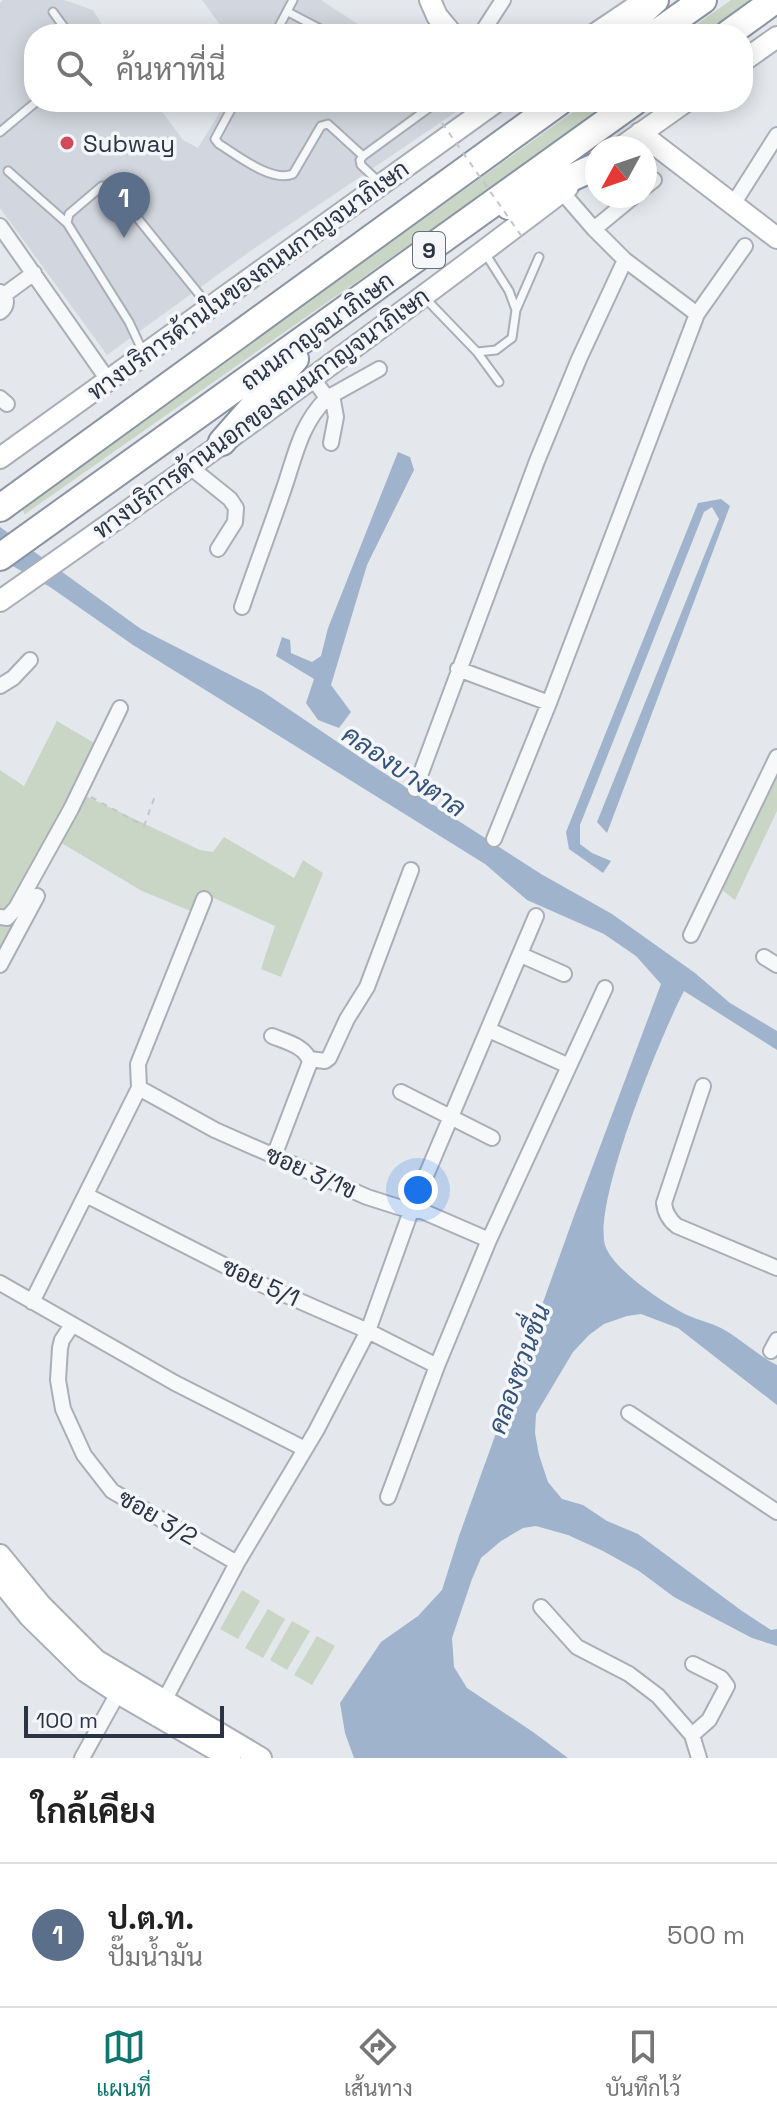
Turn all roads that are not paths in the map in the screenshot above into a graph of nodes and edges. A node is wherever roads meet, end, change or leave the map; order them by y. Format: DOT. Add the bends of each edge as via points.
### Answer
graph roads {
  1 [pos="293,0"];
  2 [pos="430,0"];
  3 [pos="503,0"];
  4 [pos="646,0"];
  5 [pos="655,0"];
  6 [pos="703,0"];
  7 [pos="775,0"];
  8 [pos="777,8"];
  9 [pos="53,12"];
  10 [pos="288,12"];
  11 [pos="62,24"];
  12 [pos="281,24"];
  13 [pos="311,24"];
  14 [pos="444,24"];
  15 [pos="487,24"];
  16 [pos="610,24"];
  17 [pos="629,24"];
  18 [pos="669,24"];
  19 [pos="742,24"];
  20 [pos="753,33"];
  21 [pos="777,37"];
  22 [pos="753,54"];
  23 [pos="24,112"];
  24 [pos="230,112"];
  25 [pos="423,112"];
  26 [pos="482,112"];
  27 [pos="532,112"];
  28 [pos="545,112"];
  29 [pos="620,112"];
  30 [pos="670,112"];
  31 [pos="0,132"];
  32 [pos="640,133"];
  33 [pos="777,135"];
  34 [pos="636,136"];
  35 [pos="486,153"];
  36 [pos="363,156"];
  37 [pos="8,171"];
  38 [pos="585,172"];
  39 [pos="585,175"];
  40 [pos="381,184"];
  41 [pos="562,192"];
  42 [pos="732,206"];
  43 [pos="619,208"];
  44 [pos="67,223"];
  45 [pos="0,226"];
  46 [pos="594,229"];
  47 [pos="453,233"];
  48 [pos="777,238"];
  49 [pos="745,246"];
  50 [pos="483,251"];
  51 [pos="539,257"];
  52 [pos="625,260"];
  53 [pos="34,273"];
  54 [pos="2,293"];
  55 [pos="423,296"];
  56 [pos="209,307"];
  57 [pos="516,310"];
  58 [pos="0,312"];
  59 [pos="697,314"];
  60 [pos="327,324"];
  61 [pos="477,352"];
  62 [pos="144,354"];
  63 [pos="379,369"];
  64 [pos="312,377"];
  65 [pos="108,380"];
  66 [pos="499,382"];
  67 [pos="330,396"];
  68 [pos="222,442"];
  69 [pos="331,443"];
  70 [pos="0,458"];
  71 [pos="189,466"];
  72 [pos="0,508"];
  73 [pos="218,549"];
  74 [pos="0,557"];
  75 [pos="0,601"];
  76 [pos="242,607"];
  77 [pos="30,660"];
  78 [pos="458,669"];
  79 [pos="0,686"];
  80 [pos="549,703"];
  81 [pos="120,708"];
  82 [pos="777,757"];
  83 [pos="415,789"];
  84 [pos="494,839"];
  85 [pos="411,870"];
  86 [pos="37,896"];
  87 [pos="204,899"];
  88 [pos="536,916"];
  89 [pos="0,917"];
  90 [pos="691,935"];
  91 [pos="521,955"];
  92 [pos="0,965"];
  93 [pos="564,974"];
  94 [pos="605,988"];
  95 [pos="489,1030"];
  96 [pos="272,1036"];
  97 [pos="310,1059"];
  98 [pos="569,1066"];
  99 [pos="703,1086"];
  100 [pos="139,1088"];
  101 [pos="401,1092"];
  102 [pos="452,1116"];
  103 [pos="492,1138"];
  104 [pos="274,1156"];
  105 [pos="86,1195"];
  106 [pos="411,1211"];
  107 [pos="489,1240"];
  108 [pos="777,1268"];
  109 [pos="0,1283"];
  110 [pos="32,1302"];
  111 [pos="72,1325"];
  112 [pos="368,1331"];
  113 [pos="437,1366"];
  114 [pos="629,1413"];
  115 [pos="305,1449"];
  116 [pos="388,1497"];
  117 [pos="777,1512"];
  118 [pos="0,1555"];
  119 [pos="237,1563"];
  120 [pos="0,1580"];
  121 [pos="541,1607"];
  122 [pos="693,1664"];
  123 [pos="118,1693"];
  124 [pos="160,1708"];
  125 [pos="692,1735"];
  126 [pos="82,1758"];
  127 [pos="230,1758"];
  128 [pos="261,1758"];
  129 [pos="699,1758"];
  1 -- 10 [label="lane"];
  2 -- 14 [label="main road"];
  3 -- 15 [label="street"];
  4 -- 16 [label="main road"];
  5 -- 17 [label="highway"];
  6 -- 18 [label="highway"];
  7 -- 19 [label="highway"];
  8 -- 20 [label="highway"];
  9 -- 11 [label="lane"];
  10 -- 12 [label="lane"];
  10 -- 13 [label="lane"];
  21 -- 22 [label="main road"];
  23 -- 31 [label="lane"];
  24 -- 36 [label="lane" via="215,139 258,169 284,177 293,174 321,126 328,124"];
  25 -- 36 [label="lane"];
  26 -- 40 [label="main road, ทางบริการด้านในของถนนกาญจนาภิเษก"];
  27 -- 35 [label="highway"];
  28 -- 35 [label="highway, ถนนกาญจนาภิเษก / 9"];
  29 -- 47 [label="highway, ถนนกาญจนาภิเษก / 9"];
  30 -- 32 [label="main road"];
  32 -- 34 [label="main road"];
  32 -- 42 [label="main road"];
  33 -- 42 [label="street"];
  35 -- 72 [label="highway, ถนนกาญจนาภิเษก / 9"];
  36 -- 40 [label="lane" via="361,165"];
  37 -- 44 [label="lane"];
  38 -- 47 [label="highway"];
  39 -- 41 [label="main road, ทางบริการด้านนอกของถนนกาญจนาภิเษก"];
  40 -- 56 [label="main road, ทางบริการด้านในของถนนกาญจนาภิเษก"];
  41 -- 46 [label="street"];
  41 -- 50 [label="main road, ทางบริการด้านนอกของถนนกาญจนาภิเษก"];
  42 -- 48 [label="main road"];
  43 -- 46 [label="street"];
  44 -- 56 [label="lane" via="69,214 102,186 114,189"];
  44 -- 62 [label="lane"];
  45 -- 53 [label="street"];
  46 -- 52 [label="street"];
  47 -- 60 [label="highway, ถนนกาญจนาภิเษก / 9"];
  49 -- 59 [label="street"];
  50 -- 55 [label="main road, ทางบริการด้านนอกของถนนกาญจนาภิเษก"];
  50 -- 57 [label="lane"];
  51 -- 57 [label="lane"];
  52 -- 59 [label="street"];
  52 -- 78 [label="street" via="537,461"];
  53 -- 54 [label="street"];
  53 -- 65 [label="street"];
  54 -- 58 [label="street" via="6,306"];
  55 -- 61 [label="lane"];
  55 -- 64 [label="main road, ทางบริการด้านนอกของถนนกาญจนาภิเษก"];
  56 -- 62 [label="main road, ทางบริการด้านในของถนนกาญจนาภิเษก"];
  57 -- 61 [label="lane" via="512,338 496,350"];
  59 -- 80 [label="street"];
  60 -- 68 [label="highway"];
  60 -- 74 [label="highway, ถนนกาญจนาภิเษก / 9"];
  61 -- 66 [label="lane"];
  62 -- 65 [label="main road, ทางบริการด้านในของถนนกาญจนาภิเษก"];
  63 -- 67 [label="street"];
  64 -- 67 [label="street"];
  64 -- 68 [label="main road, ทางบริการด้านนอกของถนนกาญจนาภิเษก"];
  65 -- 70 [label="main road, ทางบริการด้านในของถนนกาญจนาภิเษก"];
  67 -- 69 [label="street" via="336,417"];
  67 -- 76 [label="street" via="299,438"];
  68 -- 71 [label="main road, ทางบริการด้านนอกของถนนกาญจนาภิเษก"];
  71 -- 73 [label="street" via="236,508 235,522"];
  71 -- 75 [label="main road, ทางบริการด้านนอกของถนนกาญจนาภิเษก"];
  77 -- 79 [label="street"];
  78 -- 80 [label="street"];
  78 -- 83 [label="street"];
  80 -- 84 [label="street"];
  81 -- 89 [label="street" via="16,908 7,918"];
  82 -- 90 [label="street"];
  85 -- 97 [label="street" via="362,997 329,1058"];
  86 -- 92 [label="street"];
  87 -- 100 [label="street" via="138,1064"];
  88 -- 91 [label="street"];
  91 -- 93 [label="street"];
  91 -- 95 [label="street"];
  94 -- 98 [label="street"];
  95 -- 98 [label="street"];
  95 -- 102 [label="street"];
  96 -- 97 [label="street" via="305,1051"];
  97 -- 104 [label="street"];
  98 -- 107 [label="street"];
  99 -- 108 [label="street" via="665,1211 677,1226"];
  100 -- 104 [label="street, ซอย 3/1ข"];
  100 -- 105 [label="street"];
  101 -- 102 [label="street"];
  102 -- 103 [label="street"];
  102 -- 106 [label="street"];
  104 -- 106 [label="street, ซอย 3/1ข"];
  105 -- 110 [label="street"];
  105 -- 112 [label="street, ซอย 5/1" via="263,1285"];
  106 -- 107 [label="street, ซอย 3/1ข"];
  106 -- 112 [label="street"];
  107 -- 113 [label="street"];
  109 -- 110 [label="street"];
  110 -- 111 [label="street"];
  111 -- 115 [label="street"];
  111 -- 119 [label="street, ซอย 3/2" via="62,1340 58,1380 63,1409 84,1455 112,1491"];
  112 -- 113 [label="street, ซอย 5/1"];
  112 -- 115 [label="street"];
  113 -- 116 [label="street"];
  114 -- 117 [label="street"];
  115 -- 119 [label="street"];
  118 -- 124 [label="main road" via="96,1660"];
  119 -- 124 [label="street"];
  120 -- 123 [label="main road" via="86,1672"];
  121 -- 125 [label="street" via="577,1647 658,1696"];
  122 -- 125 [label="street" via="727,1686 709,1720"];
  123 -- 124 [label="main road"];
  123 -- 126 [label="street"];
  124 -- 127 [label="main road"];
  124 -- 128 [label="main road"];
  125 -- 129 [label="street"];
}
